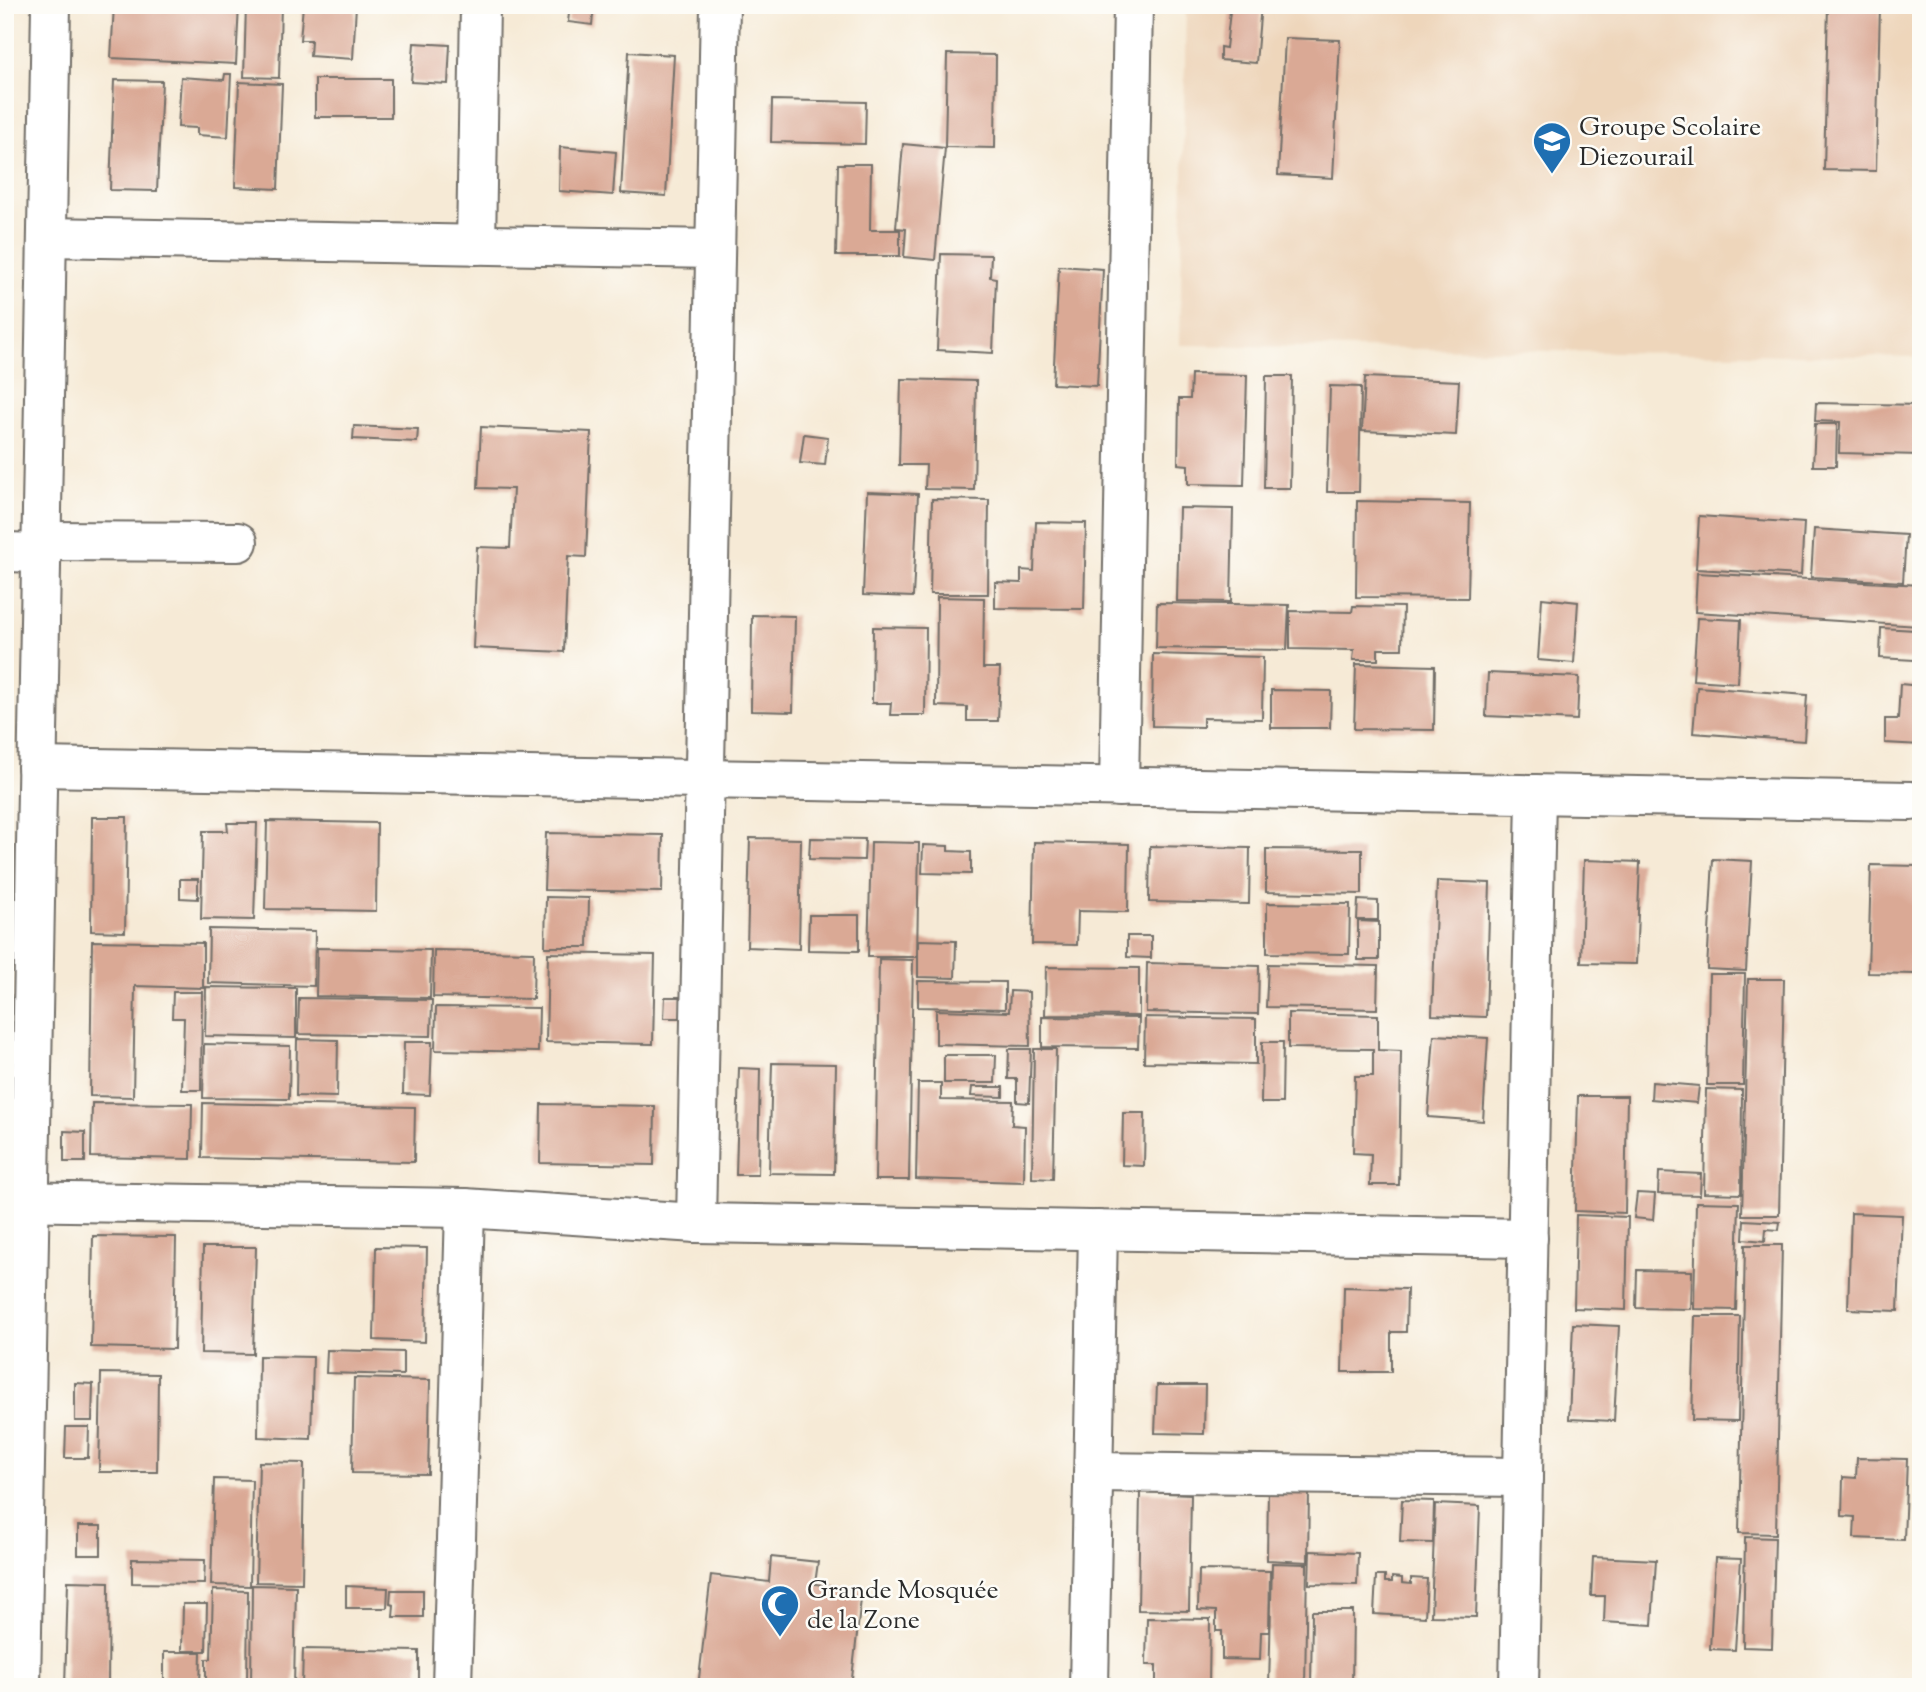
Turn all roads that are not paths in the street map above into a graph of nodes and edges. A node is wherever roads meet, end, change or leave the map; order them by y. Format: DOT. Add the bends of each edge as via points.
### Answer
graph roads {
  1 [pos="51,5"];
  2 [pos="480,5"];
  3 [pos="720,5"];
  4 [pos="1133,5"];
  5 [pos="47,237"];
  6 [pos="476,244"];
  7 [pos="715,249"];
  8 [pos="238,542"];
  9 [pos="29,549"];
  10 [pos="37,767"];
  11 [pos="705,779"];
  12 [pos="1119,786"];
  13 [pos="1536,794"];
  14 [pos="1911,801"];
  15 [pos="18,1200"];
  16 [pos="465,1208"];
  17 [pos="696,1223"];
  18 [pos="1098,1230"];
  19 [pos="1528,1238"];
  20 [pos="1093,1472"];
  21 [pos="1524,1477"];
  22 [pos="14,1638"];
  23 [pos="21,1687"];
  24 [pos="452,1687"];
  25 [pos="1089,1687"];
  26 [pos="1520,1687"];
  1 -- 5 [label="street"];
  2 -- 6 [label="street"];
  3 -- 7 [label="street"];
  4 -- 12 [label="street"];
  5 -- 6 [label="street"];
  5 -- 9 [label="street"];
  6 -- 7 [label="street"];
  7 -- 11 [label="street"];
  8 -- 9 [label="street"];
  9 -- 10 [label="street"];
  10 -- 11 [label="street"];
  10 -- 15 [label="street"];
  11 -- 12 [label="street"];
  11 -- 17 [label="street"];
  12 -- 13 [label="street"];
  13 -- 14 [label="street"];
  13 -- 19 [label="street"];
  15 -- 16 [label="street"];
  15 -- 22 [label="street"];
  16 -- 17 [label="street"];
  16 -- 24 [label="street"];
  17 -- 18 [label="street"];
  18 -- 19 [label="street"];
  18 -- 20 [label="street"];
  19 -- 21 [label="street"];
  20 -- 21 [label="street"];
  20 -- 25 [label="street"];
  21 -- 26 [label="street"];
  22 -- 23 [label="street"];
}
